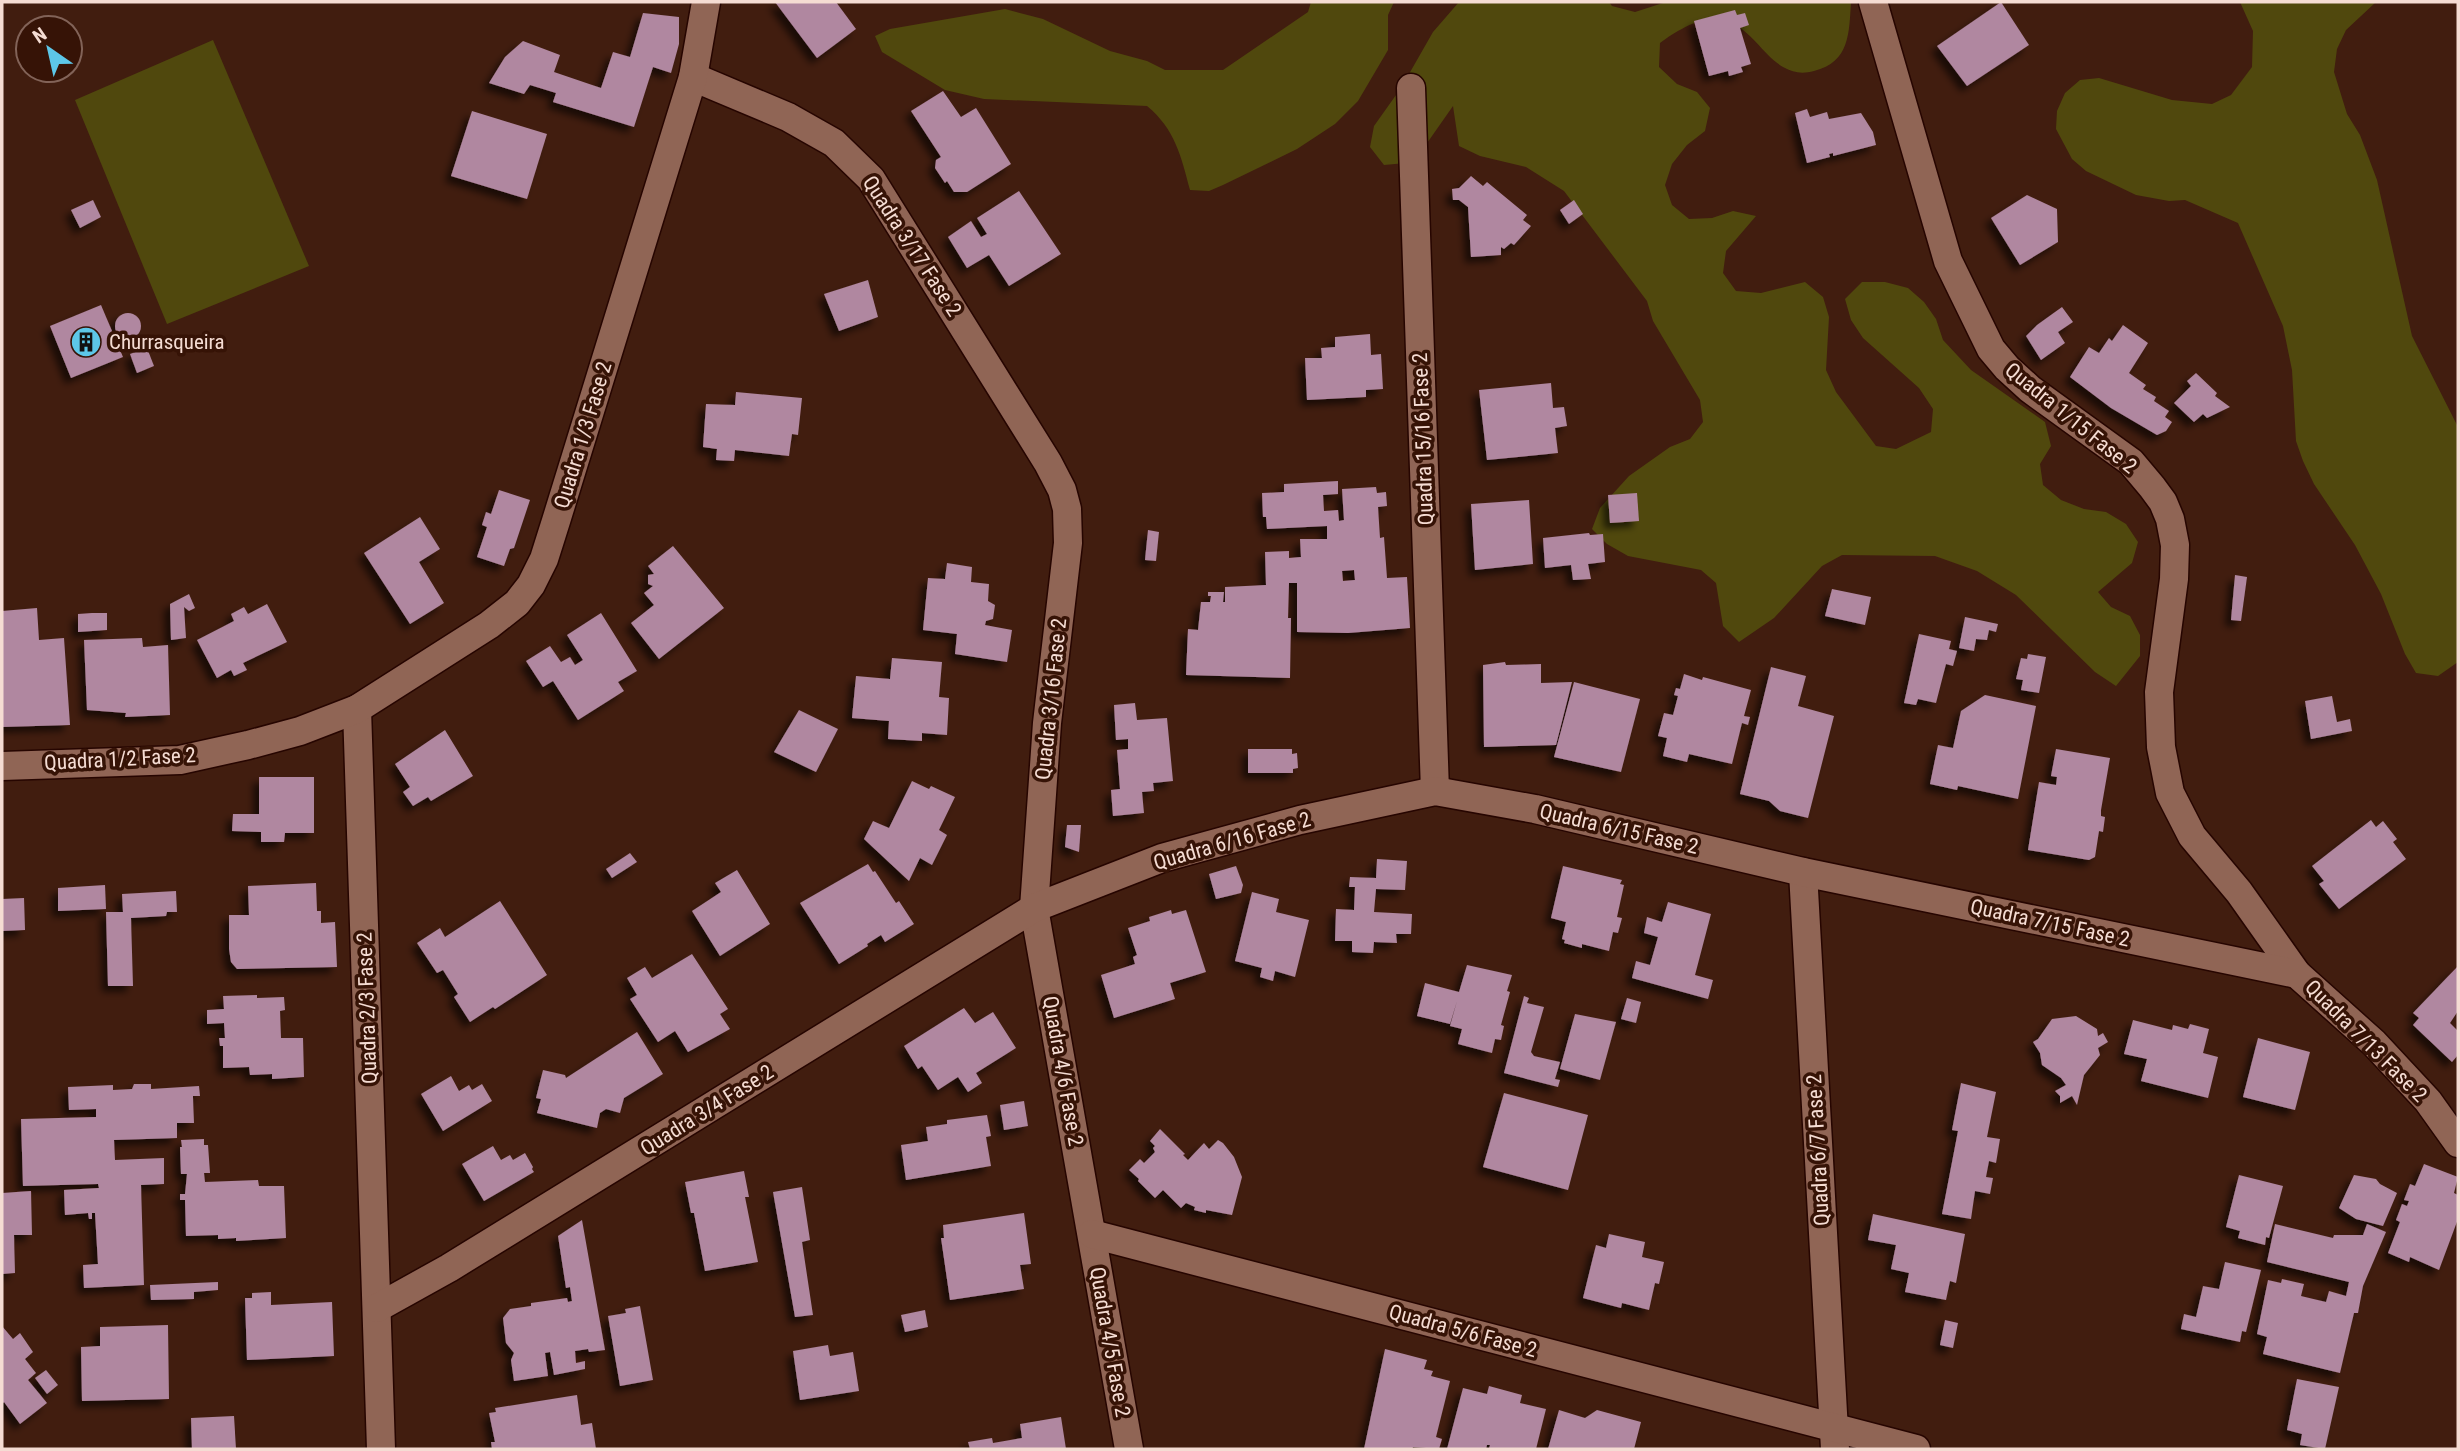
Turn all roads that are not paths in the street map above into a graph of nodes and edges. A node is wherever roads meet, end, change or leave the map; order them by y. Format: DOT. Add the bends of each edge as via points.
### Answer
graph roads {
  1 [pos="706,2"];
  2 [pos="1873,2"];
  3 [pos="693,78"];
  4 [pos="1411,88"];
  5 [pos="1062,490"];
  6 [pos="357,709"];
  7 [pos="2,766"];
  8 [pos="1435,791"];
  9 [pos="1803,872"];
  10 [pos="1034,908"];
  11 [pos="2297,974"];
  12 [pos="2458,1143"];
  13 [pos="1092,1234"];
  14 [pos="377,1308"];
  15 [pos="1834,1438"];
  16 [pos="381,1449"];
  17 [pos="1129,1449"];
  18 [pos="1916,1449"];
  1 -- 3 [label="street, Quadra 1/3 Fase 2"];
  2 -- 11 [label="street, Quadra 1/15 Fase 2" via="1948,261 1991,349 2030,389 2131,462 2163,502 2175,545 2159,692 2161,747 2170,793 2192,836"];
  3 -- 5 [label="street, Quadra 3/17 Fase 2" via="788,117 834,143 864,171"];
  3 -- 6 [label="street, Quadra 1/3 Fase 2" via="552,534 531,585 489,625"];
  4 -- 8 [label="street, Quadra 15/16 Fase 2"];
  5 -- 10 [label="street, Quadra 3/16 Fase 2" via="1068,544 1047,723"];
  6 -- 7 [label="street, Quadra 1/2 Fase 2" via="300,731 180,760"];
  6 -- 14 [label="street, Quadra 2/3 Fase 2"];
  8 -- 9 [label="street, Quadra 6/15 Fase 2" via="1535,809"];
  8 -- 10 [label="street, Quadra 6/16 Fase 2" via="1300,820 1162,858"];
  9 -- 11 [label="street, Quadra 7/15 Fase 2"];
  9 -- 15 [label="street, Quadra 6/7 Fase 2"];
  10 -- 13 [label="street, Quadra 4/6 Fase 2"];
  10 -- 14 [label="street, Quadra 3/4 Fase 2"];
  11 -- 12 [label="street, Quadra 7/13 Fase 2" via="2374,1043 2428,1101"];
  13 -- 15 [label="street, Quadra 5/6 Fase 2"];
  13 -- 17 [label="street, Quadra 4/5 Fase 2"];
  14 -- 16 [label="street, Quadra 2/3 Fase 2"];
  15 -- 18 [label="street, Quadra 5/6 Fase 2"];
}
